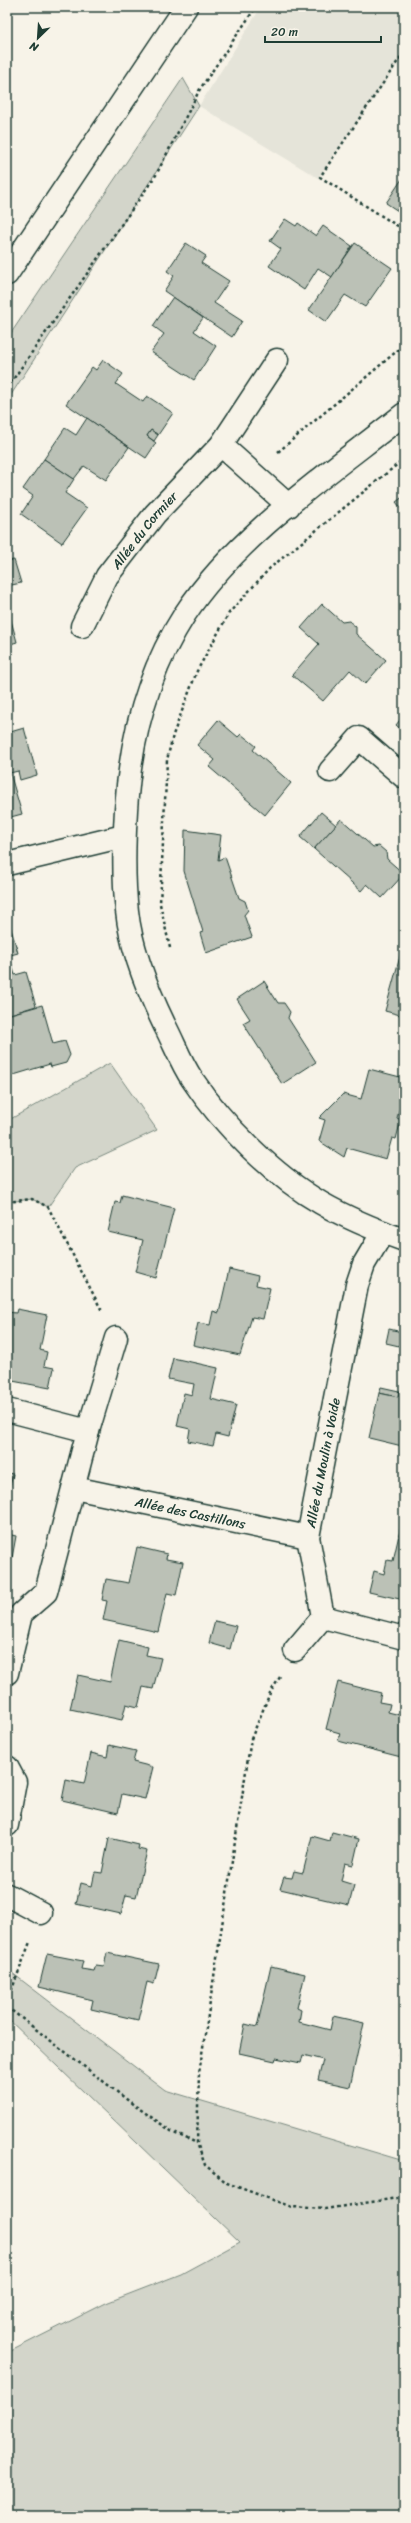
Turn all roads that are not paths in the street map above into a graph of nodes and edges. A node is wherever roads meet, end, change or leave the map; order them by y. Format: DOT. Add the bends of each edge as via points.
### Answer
graph roads {
  1 [pos="186,7"];
  2 [pos="7,274"];
  3 [pos="277,360"];
  4 [pos="404,414"];
  5 [pos="222,445"];
  6 [pos="289,506"];
  7 [pos="82,626"];
  8 [pos="330,771"];
  9 [pos="404,777"];
  10 [pos="124,836"];
  11 [pos="7,864"];
  12 [pos="383,1232"];
  13 [pos="404,1240"];
  14 [pos="116,1338"];
  15 [pos="7,1410"];
  16 [pos="88,1431"];
  17 [pos="74,1488"];
  18 [pos="308,1537"];
  19 [pos="324,1617"];
  20 [pos="404,1638"];
  21 [pos="295,1650"];
  22 [pos="7,1673"];
  23 [pos="7,1767"];
  24 [pos="7,1825"];
  25 [pos="7,1895"];
  26 [pos="41,1913"];
  1 -- 2 [label="street"];
  3 -- 5 [label="street, Allée du Cormier"];
  4 -- 6 [label="street"];
  5 -- 6 [label="street"];
  5 -- 7 [label="street, Allée du Cormier" via="155,514 107,576"];
  6 -- 10 [label="street" via="228,558 185,614 155,670 136,726 127,787"];
  8 -- 9 [label="street" via="359,738"];
  10 -- 11 [label="street"];
  10 -- 12 [label="street" via="127,912 146,988 191,1078 228,1124 271,1166 321,1203"];
  12 -- 13 [label="street"];
  12 -- 18 [label="street, Allée du Moulin à Voide" via="364,1264 357,1285"];
  14 -- 16 [label="street"];
  15 -- 16 [label="street"];
  16 -- 17 [label="street"];
  17 -- 18 [label="street, Allée des Castillons"];
  17 -- 22 [label="street" via="46,1592 21,1614"];
  18 -- 19 [label="street, Allée du Moulin à Voide"];
  19 -- 20 [label="street"];
  19 -- 21 [label="street"];
  23 -- 24 [label="street" via="15,1782"];
  25 -- 26 [label="street"];
}
